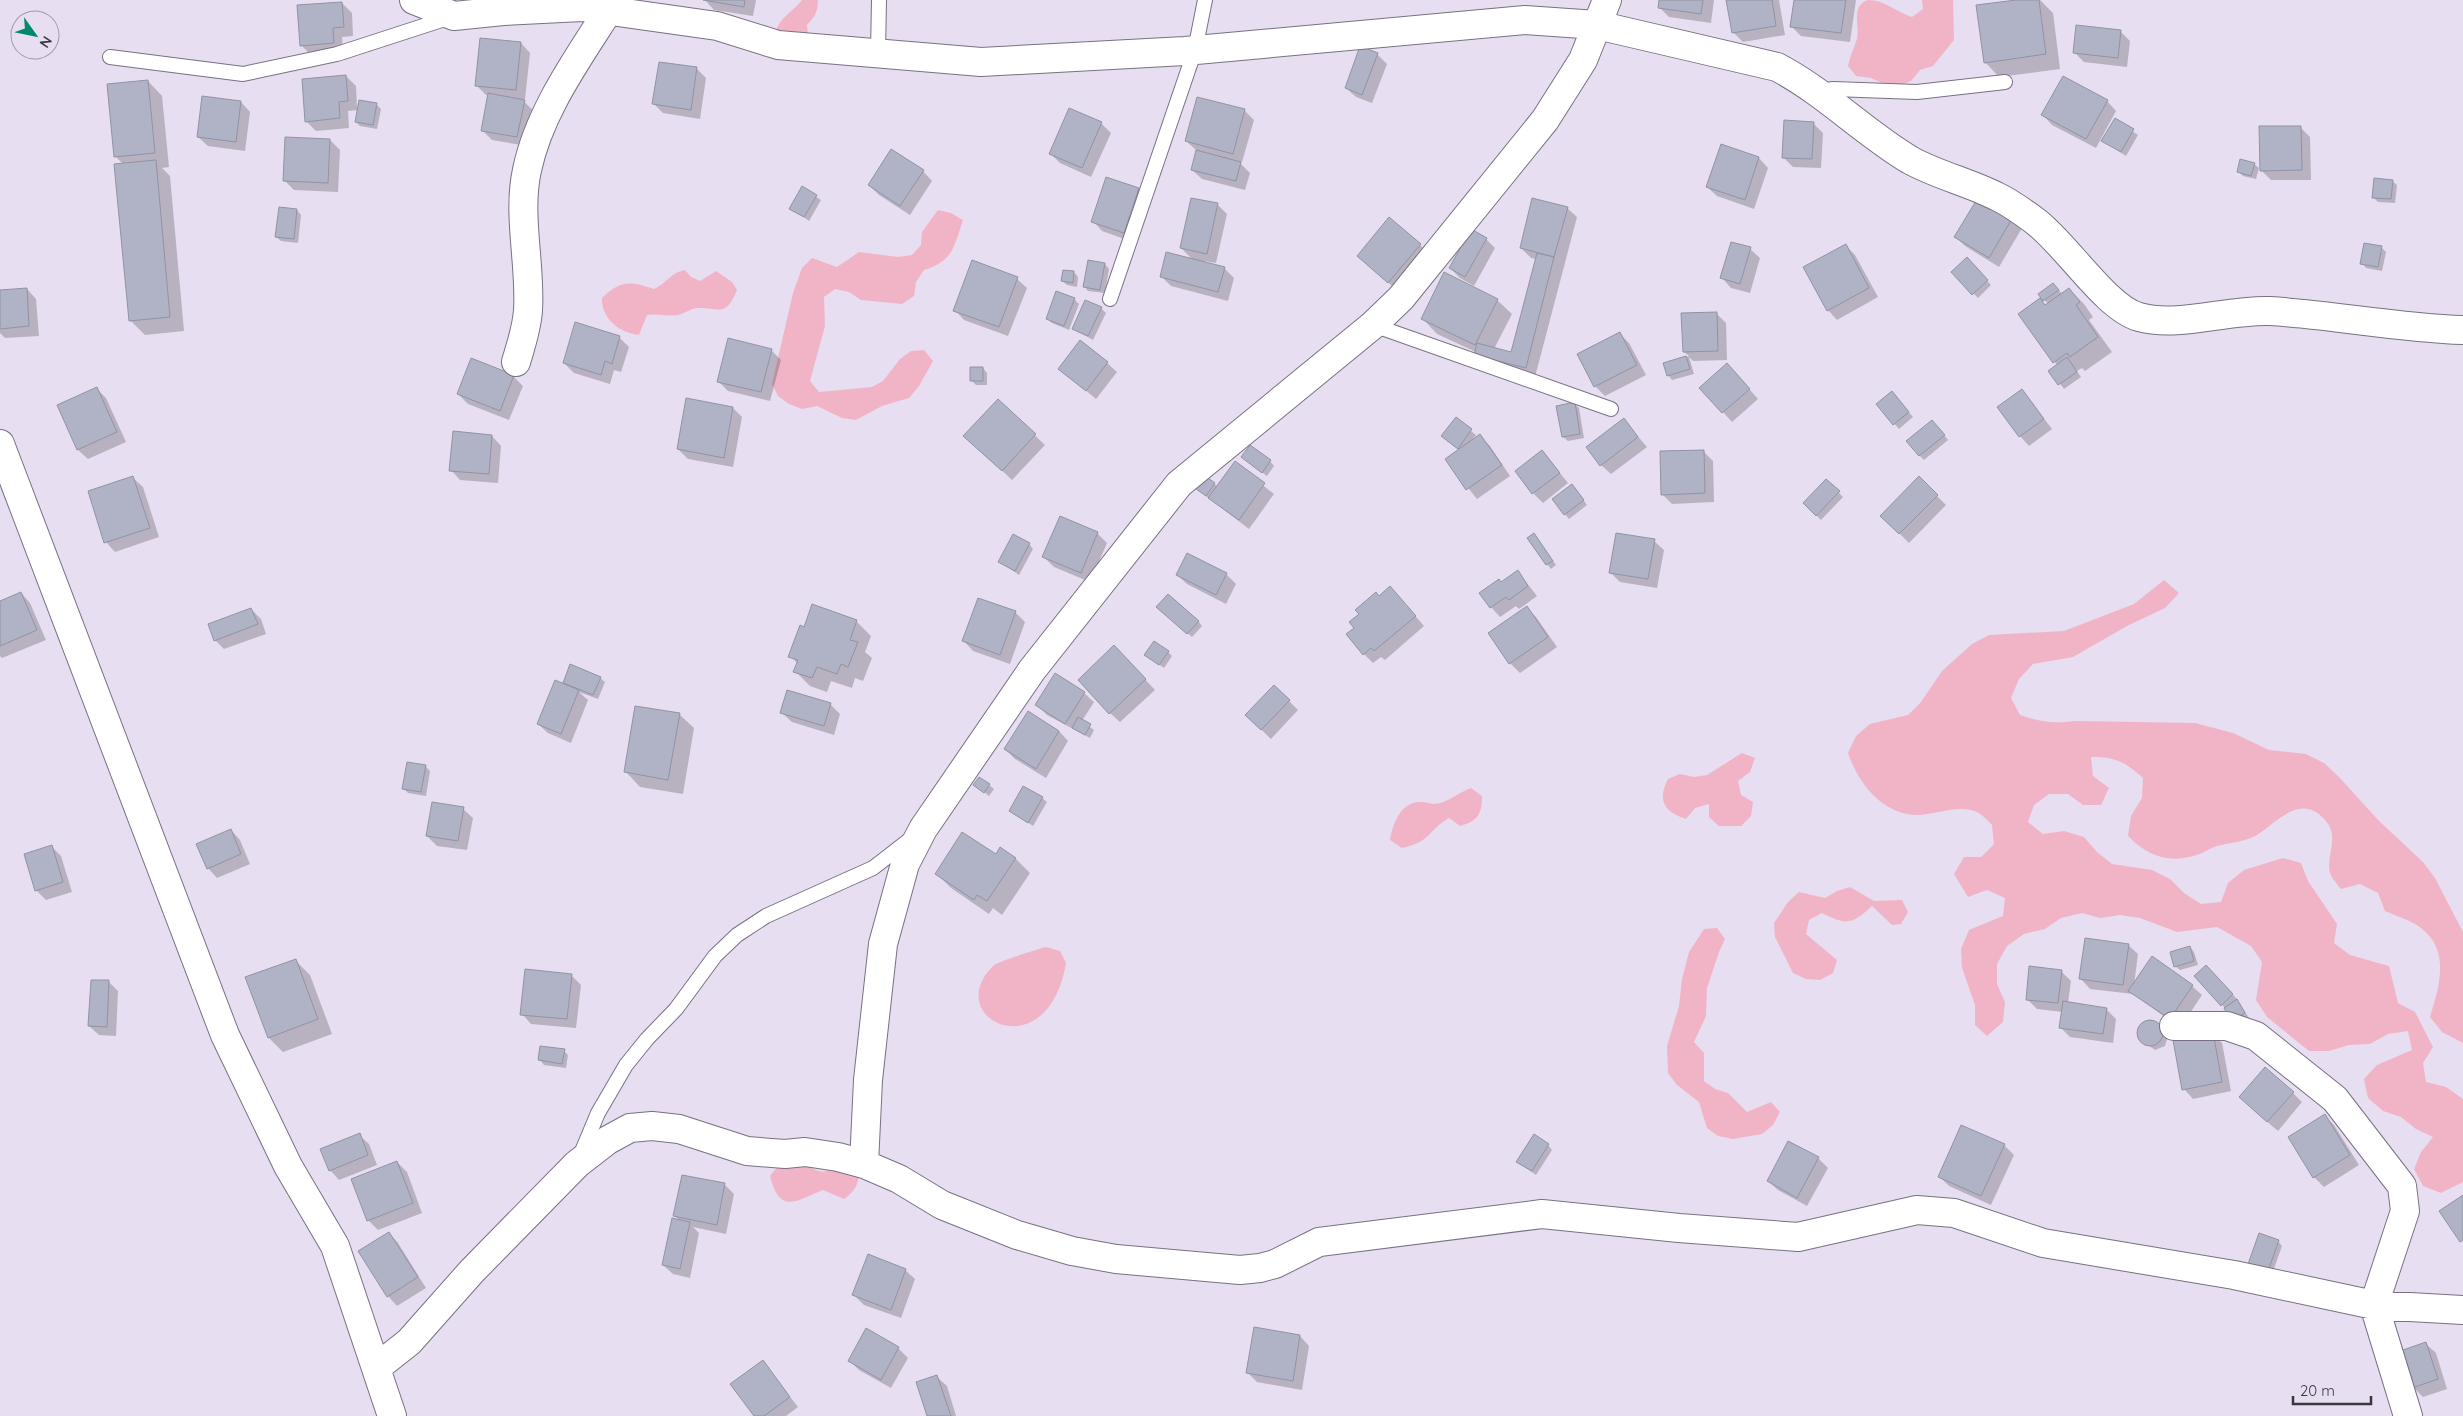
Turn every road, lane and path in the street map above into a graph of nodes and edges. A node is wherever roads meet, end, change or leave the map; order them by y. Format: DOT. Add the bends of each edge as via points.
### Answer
graph roads {
  1 [pos="414,0"];
  2 [pos="879,0"];
  3 [pos="1204,0"];
  4 [pos="1608,0"];
  5 [pos="626,8"];
  6 [pos="454,16"];
  7 [pos="1597,25"];
  8 [pos="1195,50"];
  9 [pos="878,53"];
  10 [pos="110,56"];
  11 [pos="2005,82"];
  12 [pos="1818,92"];
  13 [pos="1110,299"];
  14 [pos="1373,325"];
  15 [pos="2463,330"];
  16 [pos="516,362"];
  17 [pos="1611,408"];
  18 [pos="0,444"];
  19 [pos="923,828"];
  20 [pos="2174,1026"];
  21 [pos="864,1134"];
  22 [pos="577,1164"];
  23 [pos="864,1164"];
  24 [pos="899,1179"];
  25 [pos="2374,1305"];
  26 [pos="2463,1310"];
  27 [pos="376,1368"];
  28 [pos="392,1416"];
  29 [pos="2408,1416"];
  1 -- 6 [label="street"];
  2 -- 9 [label="lane"];
  3 -- 8 [label="lane"];
  4 -- 7 [label="street"];
  5 -- 6 [label="street" via="582,7"];
  5 -- 9 [label="street" via="716,26 778,45"];
  5 -- 16 [label="street" via="555,97 527,170 524,221 528,311"];
  6 -- 10 [label="lane" via="337,54 243,74"];
  7 -- 8 [label="street" via="1525,20"];
  7 -- 12 [label="street" via="1777,67"];
  7 -- 14 [label="street" via="1583,60 1545,120 1401,298"];
  8 -- 9 [label="street" via="981,62"];
  8 -- 13 [label="lane"];
  11 -- 12 [label="lane" via="1917,92 1833,89"];
  12 -- 15 [label="street" via="1912,161 1996,196 2036,222 2115,303 2141,318 2182,320 2234,312 2269,311 2422,329"];
  14 -- 17 [label="lane"];
  14 -- 19 [label="street" via="1179,484 1032,670"];
  18 -- 27 [label="street" via="225,1035 288,1166 335,1246"];
  19 -- 21 [label="street" via="905,864 883,944"];
  19 -- 22 [label="lane" via="873,868 766,916 736,934 626,1065 598,1113"];
  20 -- 25 [label="street" via="2227,1026 2256,1036 2335,1099 2402,1186 2405,1211"];
  21 -- 23 [label="street"];
  21 -- 24 [label="street"];
  22 -- 23 [label="street" via="630,1128 652,1126 679,1129 746,1151 805,1152"];
  22 -- 27 [label="street" via="472,1271 409,1342"];
  23 -- 24 [label="street"];
  24 -- 25 [label="street" via="942,1205 1017,1235 1072,1251 1116,1259 1230,1269 1275,1264 1319,1242 1542,1214 1798,1236 1917,1210 1954,1213 2043,1242 2234,1275"];
  25 -- 26 [label="street"];
  25 -- 29 [label="street"];
  27 -- 28 [label="street"];
}
